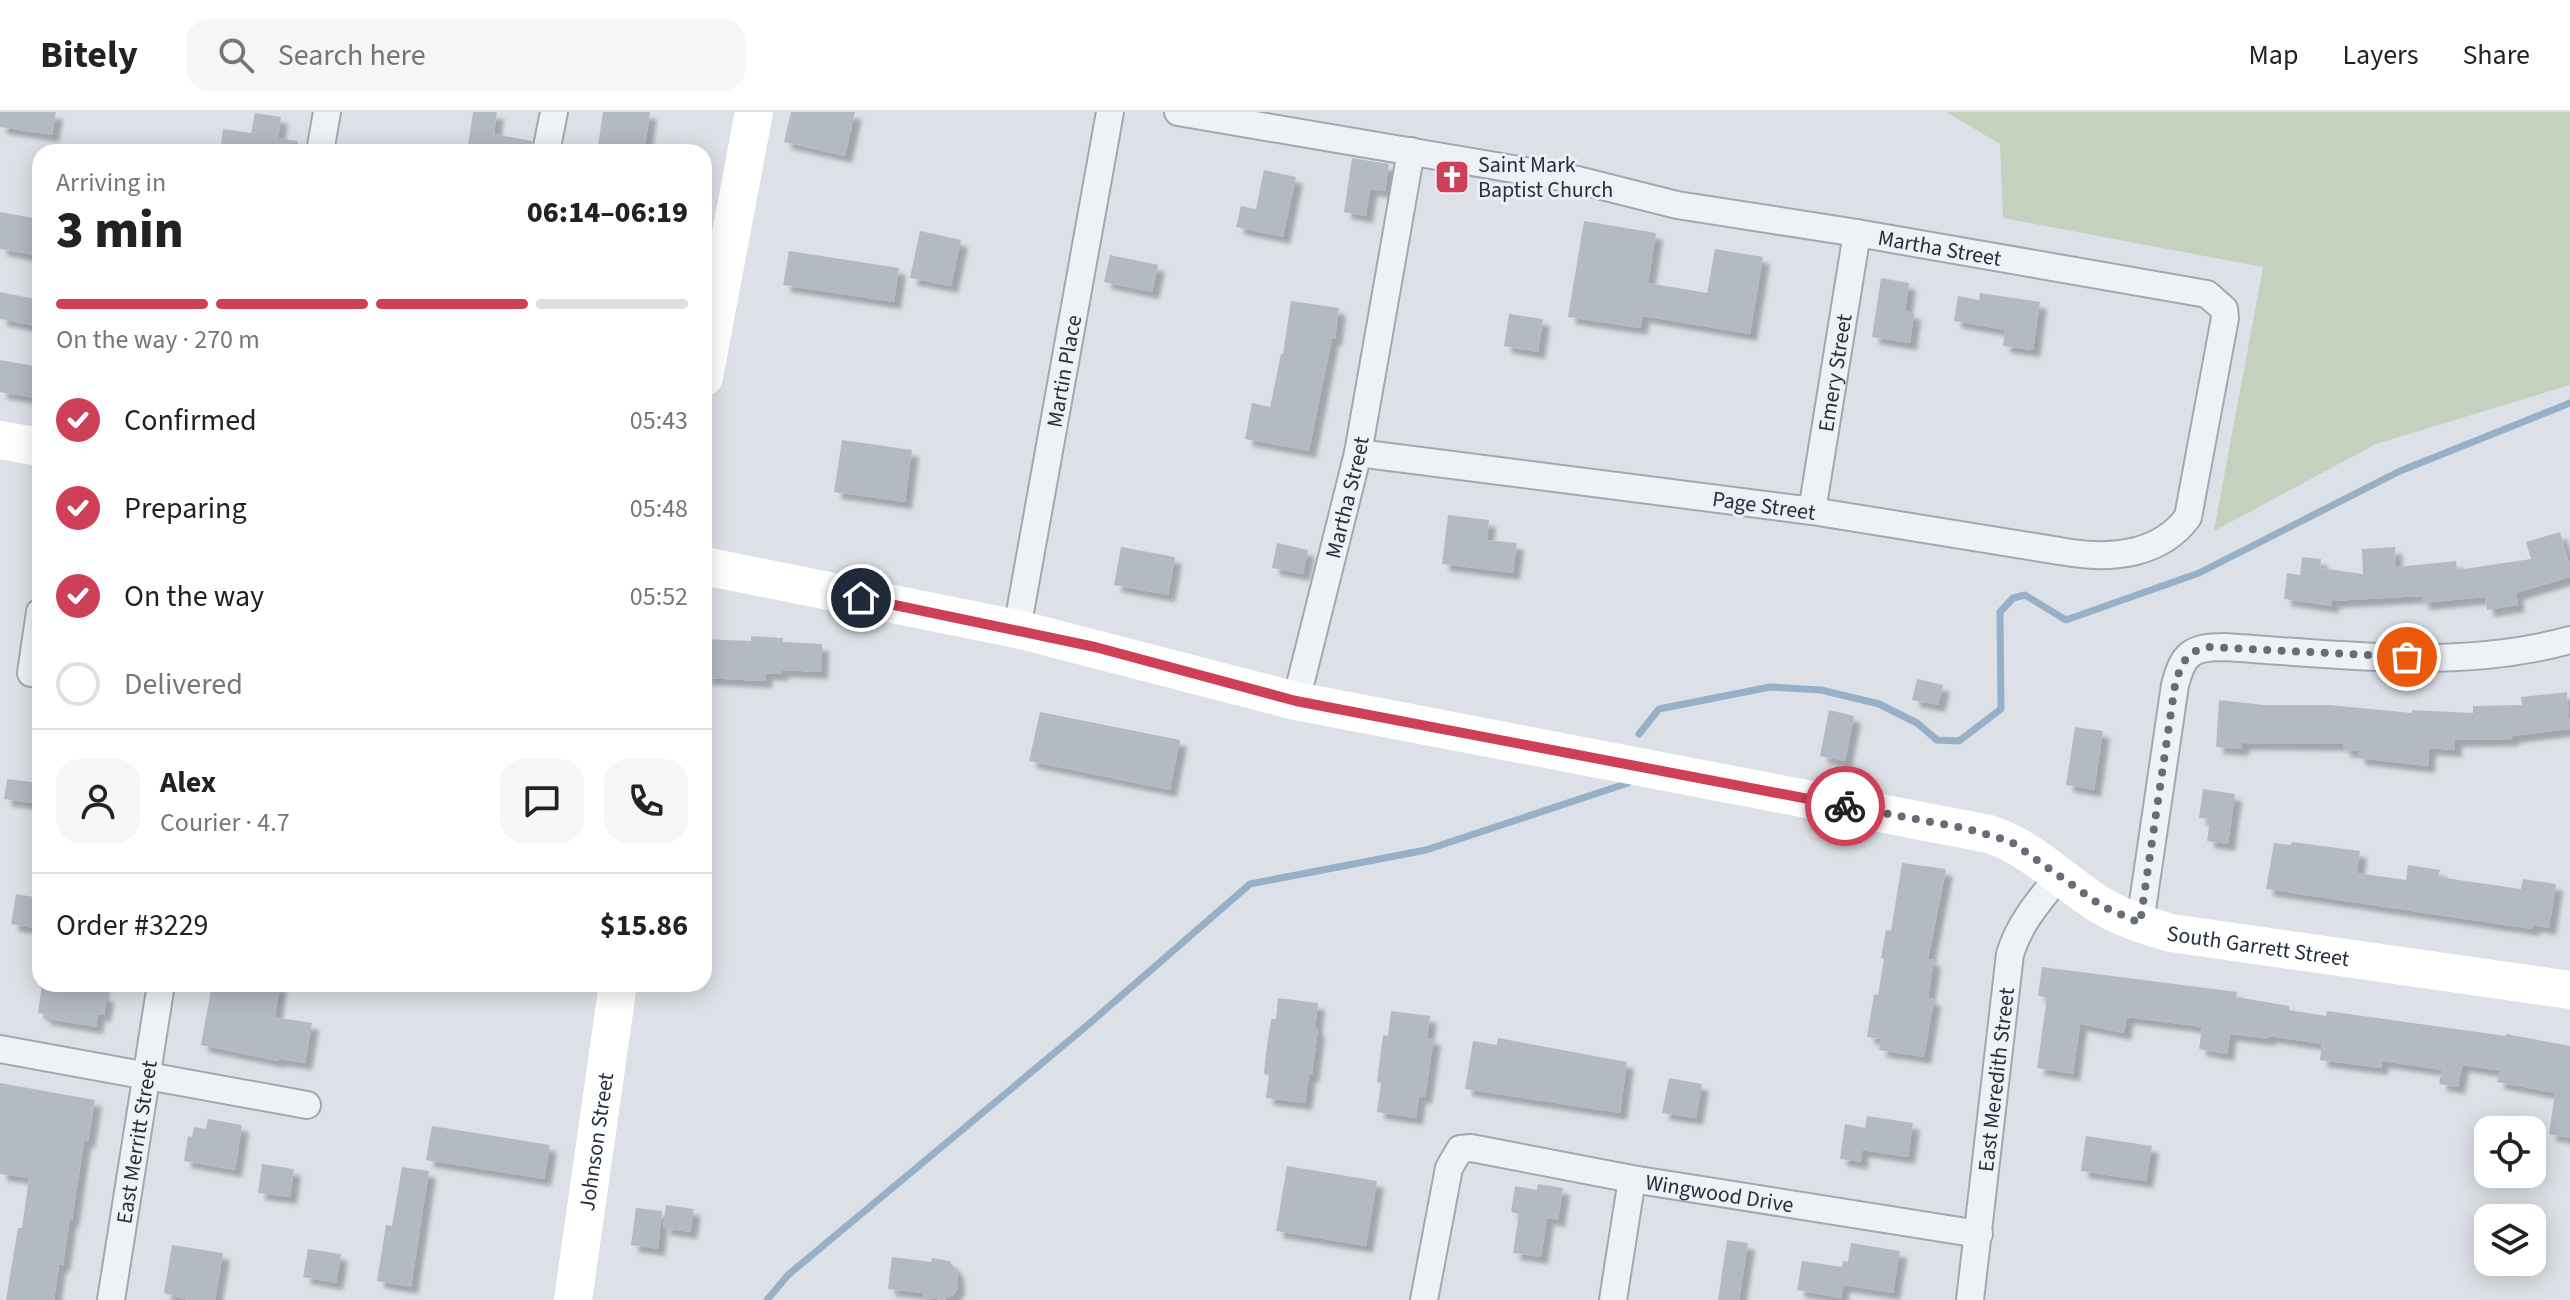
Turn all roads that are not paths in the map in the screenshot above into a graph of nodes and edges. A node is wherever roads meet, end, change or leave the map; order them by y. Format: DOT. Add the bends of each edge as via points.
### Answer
graph roads {
  1 [pos="327,112"];
  2 [pos="554,112"];
  3 [pos="754,112"];
  4 [pos="1110,112"];
  5 [pos="1178,112"];
  6 [pos="321,144"];
  7 [pos="548,144"];
  8 [pos="1411,151"];
  9 [pos="1857,233"];
  10 [pos="712,335"];
  11 [pos="0,440"];
  12 [pos="32,446"];
  13 [pos="1358,453"];
  14 [pos="1812,511"];
  15 [pos="2167,539"];
  16 [pos="712,568"];
  17 [pos="1017,629"];
  18 [pos="2570,640"];
  19 [pos="32,666"];
  20 [pos="31,673"];
  21 [pos="1296,701"];
  22 [pos="2060,875"];
  23 [pos="2140,923"];
  24 [pos="2570,990"];
  25 [pos="160,992"];
  26 [pos="617,992"];
  27 [pos="0,1049"];
  28 [pos="148,1076"];
  29 [pos="307,1105"];
  30 [pos="1632,1179"];
  31 [pos="1979,1234"];
  32 [pos="111,1300"];
  33 [pos="573,1300"];
  34 [pos="1424,1300"];
  35 [pos="1613,1300"];
  36 [pos="1970,1300"];
  1 -- 6 [label="street"];
  2 -- 7 [label="street"];
  3 -- 10 [label="street"];
  4 -- 17 [label="street, Martin Place"];
  5 -- 8 [label="street, Martha Street"];
  8 -- 9 [label="street, Martha Street" via="1578,180 1666,203"];
  8 -- 13 [label="street, Martha Street"];
  9 -- 14 [label="street, Emery Street"];
  9 -- 15 [label="street, Martha Street" via="2207,294 2216,300 2225,318 2192,504 2188,517"];
  11 -- 12 [label="street"];
  13 -- 14 [label="street, Page Street"];
  13 -- 21 [label="street, Martha Street"];
  14 -- 15 [label="street, Page Street" via="2093,556 2136,551"];
  16 -- 17 [label="street, South Garrett Street"];
  17 -- 21 [label="street, South Garrett Street"];
  18 -- 23 [label="street" via="2477,657 2224,647 2191,653 2175,685"];
  19 -- 20 [label="street"];
  21 -- 22 [label="street, South Garrett Street" via="1976,831 2010,841"];
  22 -- 23 [label="street, South Garrett Street" via="2102,906"];
  22 -- 31 [label="street, East Meredith Street" via="2029,913 2010,954"];
  23 -- 24 [label="street, South Garrett Street" via="2171,933"];
  25 -- 28 [label="street, East Merritt Street"];
  26 -- 33 [label="street, Johnson Street"];
  27 -- 28 [label="street"];
  28 -- 29 [label="street"];
  28 -- 32 [label="street, East Merritt Street"];
  30 -- 31 [label="street, Wingwood Drive"];
  30 -- 34 [label="street, Wingwood Drive" via="1460,1149 1449,1168"];
  30 -- 35 [label="street"];
  31 -- 36 [label="street, East Meredith Street"];
}
